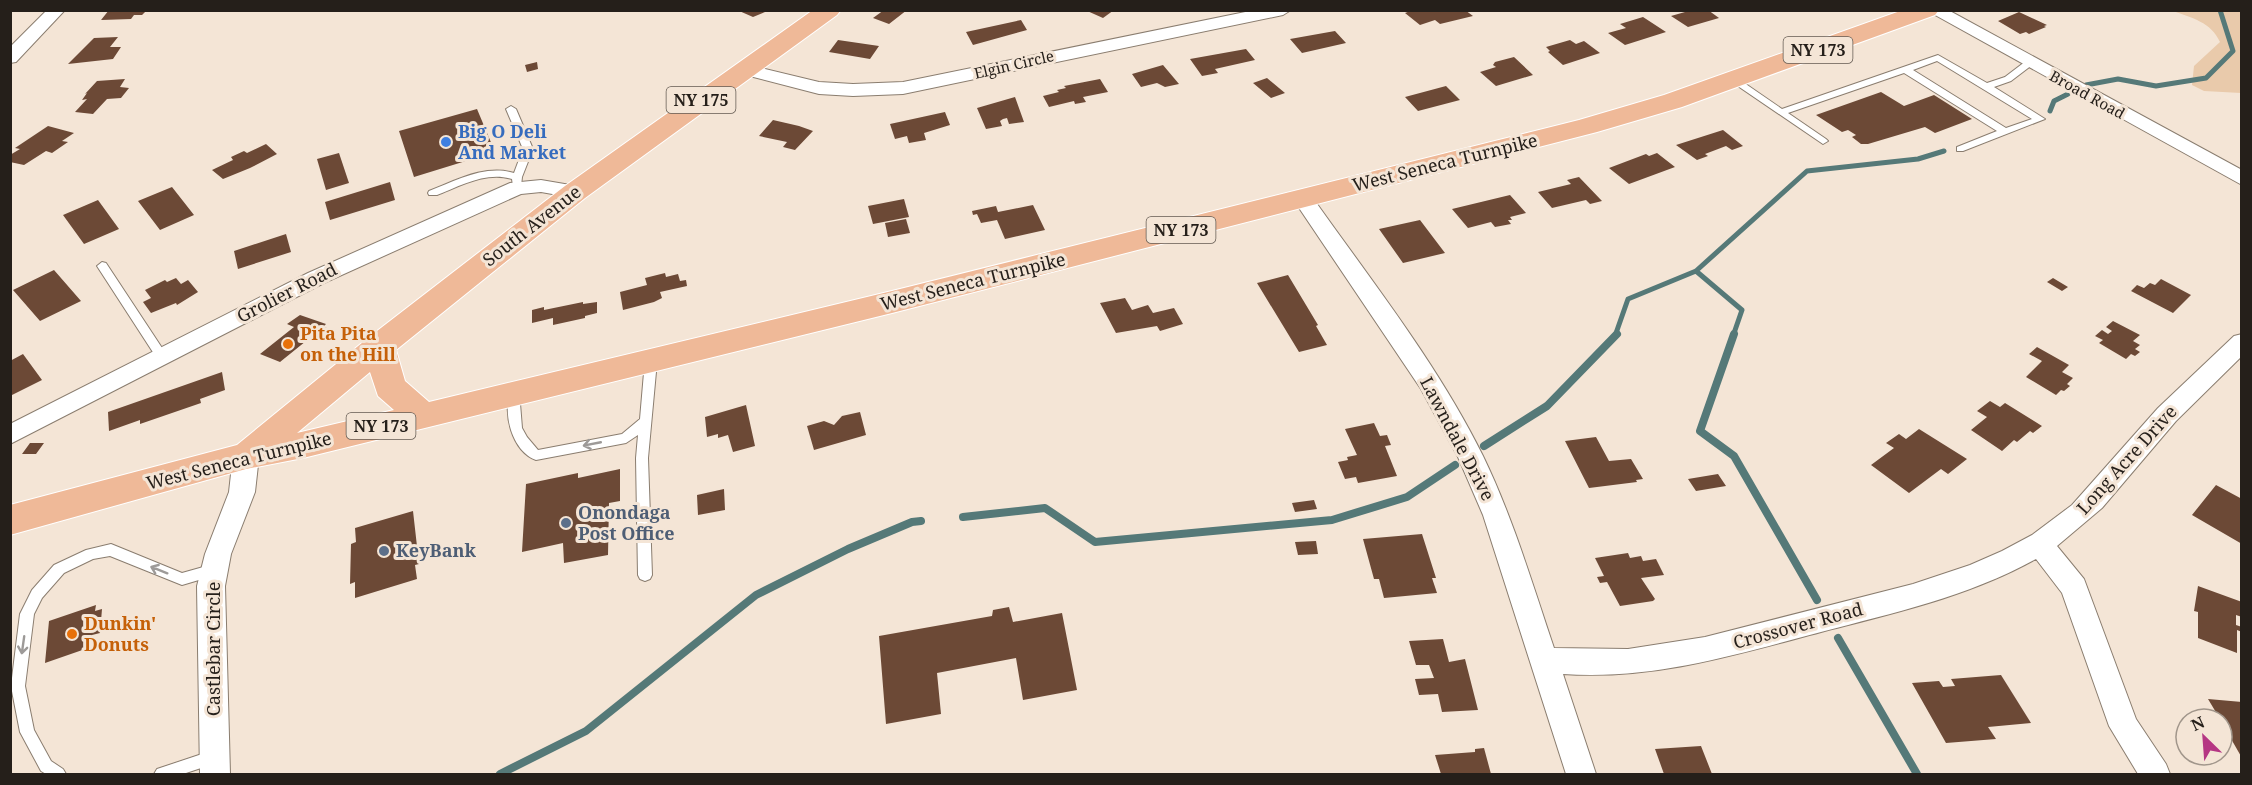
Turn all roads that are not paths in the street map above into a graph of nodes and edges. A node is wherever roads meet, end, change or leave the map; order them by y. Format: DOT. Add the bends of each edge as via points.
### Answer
graph roads {
  1 [pos="57,10"];
  2 [pos="828,10"];
  3 [pos="1283,10"];
  4 [pos="1927,10"];
  5 [pos="1934,10"];
  6 [pos="1192,20"];
  7 [pos="10,58"];
  8 [pos="2029,63"];
  9 [pos="744,69"];
  10 [pos="1905,69"];
  11 [pos="1734,80"];
  12 [pos="1986,87"];
  13 [pos="511,109"];
  14 [pos="1781,112"];
  15 [pos="2006,132"];
  16 [pos="1823,141"];
  17 [pos="1960,149"];
  18 [pos="2241,179"];
  19 [pos="517,182"];
  20 [pos="574,192"];
  21 [pos="433,193"];
  22 [pos="1303,199"];
  23 [pos="102,266"];
  24 [pos="2241,342"];
  25 [pos="379,346"];
  26 [pos="162,357"];
  27 [pos="651,361"];
  28 [pos="514,394"];
  29 [pos="423,416"];
  30 [pos="644,422"];
  31 [pos="10,435"];
  32 [pos="246,456"];
  33 [pos="10,520"];
  34 [pos="2041,544"];
  35 [pos="215,569"];
  36 [pos="645,576"];
  37 [pos="1544,660"];
  38 [pos="214,766"];
  39 [pos="58,774"];
  40 [pos="162,774"];
  41 [pos="1581,774"];
  42 [pos="2154,774"];
  1 -- 7 [label="street"];
  2 -- 9 [label="main road, South Avenue / NY 175"];
  3 -- 6 [label="street, Elgin Circle"];
  4 -- 11 [label="main road, West Seneca Turnpike / NY 173"];
  5 -- 8 [label="street, Broad Road"];
  6 -- 9 [label="street, Elgin Circle" via="903,88 819,88"];
  8 -- 12 [label="lane" via="2008,79"];
  8 -- 18 [label="street, Broad Road"];
  9 -- 20 [label="main road, South Avenue / NY 175"];
  10 -- 12 [label="lane" via="1938,58"];
  10 -- 14 [label="lane"];
  10 -- 15 [label="lane"];
  11 -- 14 [label="lane"];
  11 -- 22 [label="main road, West Seneca Turnpike / NY 173" via="1588,126"];
  12 -- 15 [label="lane" via="2040,119"];
  13 -- 19 [label="lane" via="528,149"];
  14 -- 16 [label="lane"];
  15 -- 17 [label="lane"];
  19 -- 20 [label="street, Grolier Road"];
  19 -- 21 [label="lane" via="508,172 490,173"];
  19 -- 26 [label="street, Grolier Road"];
  20 -- 25 [label="main road, South Avenue / NY 175"];
  22 -- 27 [label="main road, West Seneca Turnpike / NY 173"];
  22 -- 37 [label="street, Lawndale Drive" via="1430,384 1470,456 1496,515"];
  23 -- 26 [label="lane"];
  24 -- 34 [label="street, Long Acre Drive" via="2157,425 2102,491 2071,522"];
  25 -- 29 [label="main road" via="390,387"];
  25 -- 32 [label="main road, South Avenue / NY 175"];
  26 -- 31 [label="street, Grolier Road"];
  27 -- 28 [label="main road, West Seneca Turnpike / NY 173"];
  27 -- 30 [label="lane"];
  28 -- 29 [label="main road, West Seneca Turnpike / NY 173"];
  30 -- 28 [label="lane, one-way" via="626,438 536,455 519,440 513,420"];
  29 -- 32 [label="main road, West Seneca Turnpike / NY 173"];
  30 -- 36 [label="lane"];
  32 -- 33 [label="main road, West Seneca Turnpike / NY 173"];
  32 -- 35 [label="street, Castlebar Circle" via="242,492"];
  34 -- 37 [label="street, Crossover Road" via="2014,560 1909,597 1711,649 1640,661"];
  34 -- 42 [label="street" via="2074,587 2124,726"];
  35 -- 38 [label="street, Castlebar Circle" via="211,586"];
  35 -- 39 [label="lane, one-way" via="182,579 111,550 91,554 59,569 37,594 27,614 18,686 27,732 46,766"];
  37 -- 41 [label="street, Lawndale Drive"];
  38 -- 40 [label="lane"];
}
